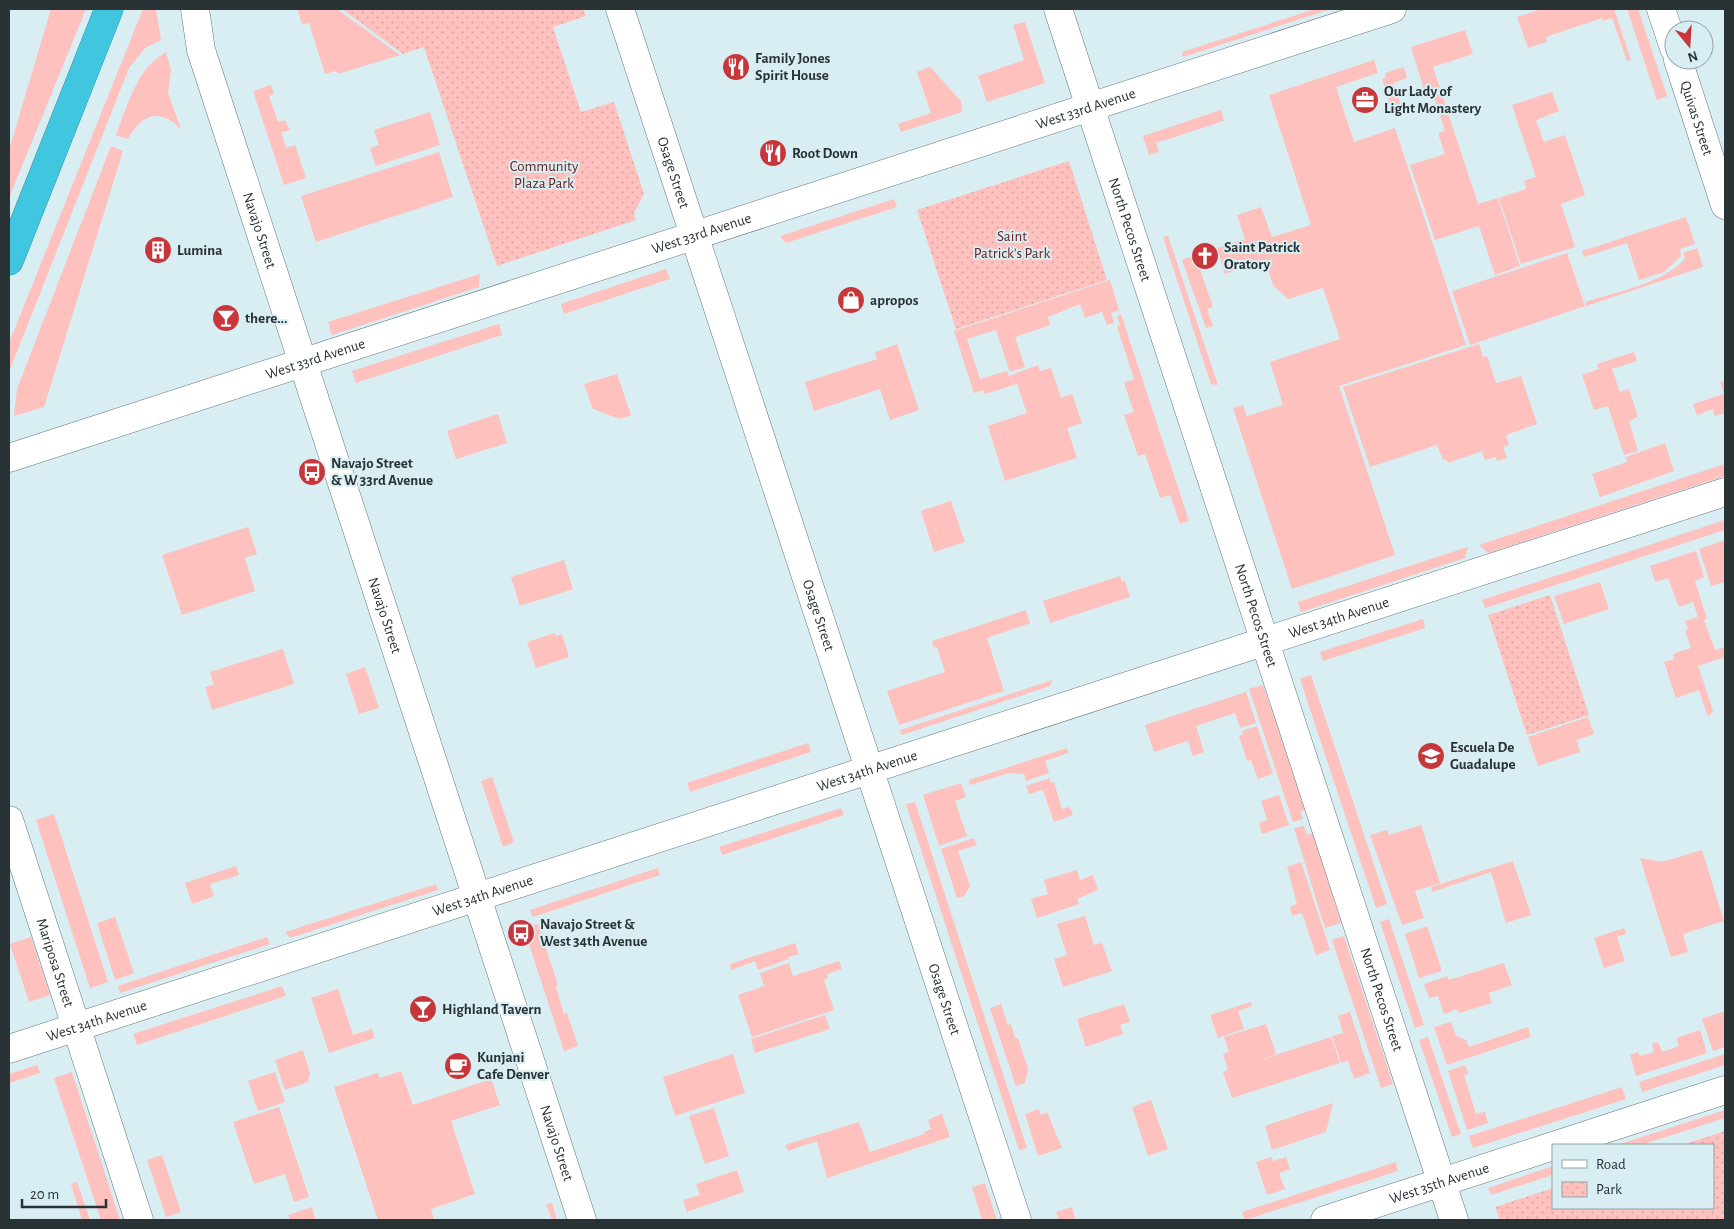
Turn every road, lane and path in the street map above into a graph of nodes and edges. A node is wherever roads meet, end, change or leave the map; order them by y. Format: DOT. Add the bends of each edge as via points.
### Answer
graph roads {
  1 [pos="109,9"];
  2 [pos="195,9"];
  3 [pos="620,9"];
  4 [pos="1058,9"];
  5 [pos="1392,9"];
  6 [pos="1681,70"];
  7 [pos="1090,106"];
  8 [pos="1725,205"];
  9 [pos="694,235"];
  10 [pos="9,261"];
  11 [pos="303,362"];
  12 [pos="9,458"];
  13 [pos="1725,492"];
  14 [pos="1264,641"];
  15 [pos="869,769"];
  16 [pos="9,820"];
  17 [pos="477,897"];
  18 [pos="76,1028"];
  19 [pos="9,1050"];
  20 [pos="1725,1090"];
  21 [pos="1560,1144"];
  22 [pos="1552,1147"];
  23 [pos="1442,1182"];
  24 [pos="139,1220"];
  25 [pos="582,1220"];
  26 [pos="1017,1220"];
  27 [pos="1325,1220"];
  28 [pos="1454,1220"];
  1 -- 10 [label="highway"];
  2 -- 11 [label="street, Navajo Street" via="201,50"];
  3 -- 9 [label="street, Osage Street"];
  4 -- 7 [label="street, North Pecos Street"];
  5 -- 7 [label="street, West 33rd Avenue"];
  6 -- 8 [label="street, Quivas Street"];
  7 -- 9 [label="street, West 33rd Avenue"];
  7 -- 14 [label="street, North Pecos Street"];
  9 -- 11 [label="street, West 33rd Avenue"];
  9 -- 15 [label="street, Osage Street"];
  11 -- 12 [label="street, West 33rd Avenue"];
  11 -- 17 [label="street, Navajo Street"];
  13 -- 14 [label="street, West 34th Avenue"];
  14 -- 15 [label="street, West 34th Avenue"];
  14 -- 23 [label="street, North Pecos Street"];
  15 -- 17 [label="street, West 34th Avenue"];
  15 -- 26 [label="street, Osage Street"];
  16 -- 18 [label="street, Mariposa Street"];
  17 -- 18 [label="street, West 34th Avenue"];
  17 -- 25 [label="street, Navajo Street"];
  18 -- 19 [label="street, West 34th Avenue"];
  18 -- 24 [label="street, Mariposa Street"];
  20 -- 21 [label="street, West 35th Avenue"];
  22 -- 23 [label="street, West 35th Avenue"];
  23 -- 27 [label="street, West 35th Avenue"];
  23 -- 28 [label="street, North Pecos Street"];
}
